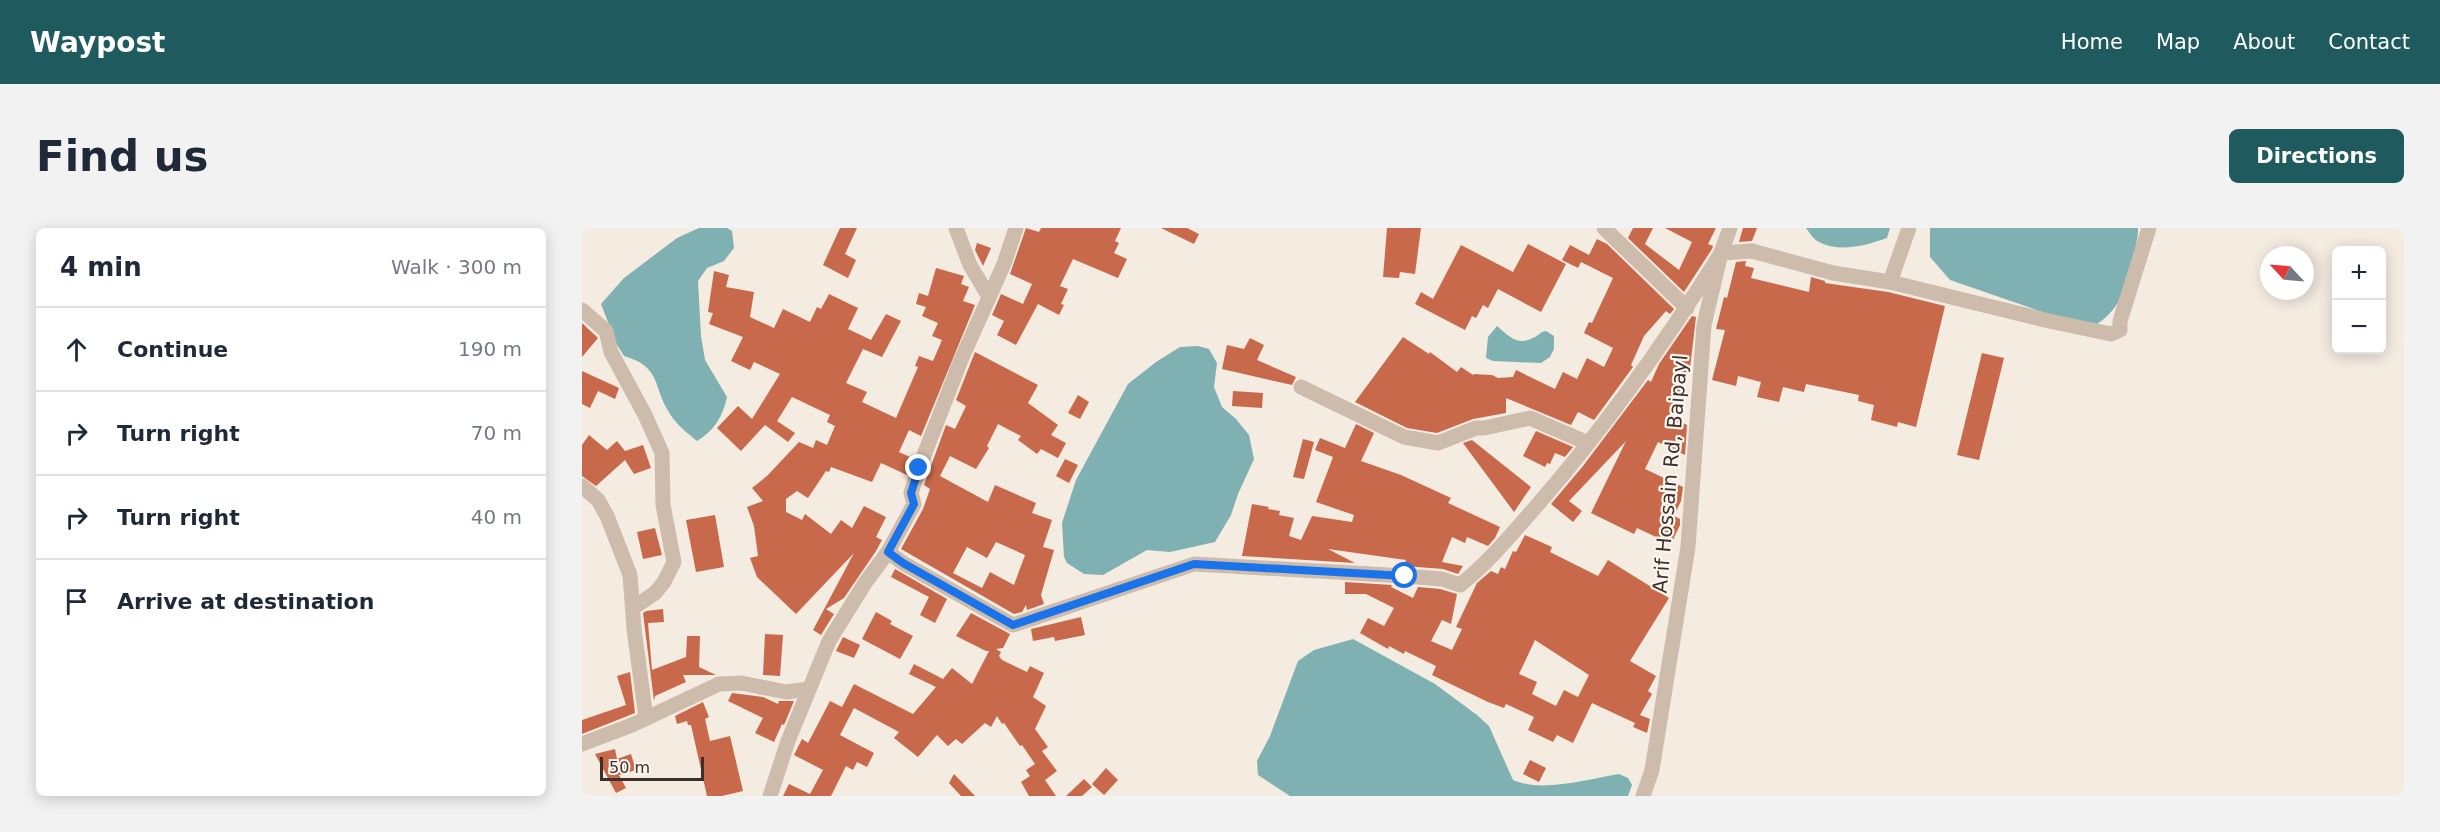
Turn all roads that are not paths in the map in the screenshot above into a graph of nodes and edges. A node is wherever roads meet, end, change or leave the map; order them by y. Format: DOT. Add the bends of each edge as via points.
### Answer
graph roads {
  1 [pos="956,228"];
  2 [pos="1016,228"];
  3 [pos="1604,228"];
  4 [pos="1730,228"];
  5 [pos="1909,228"];
  6 [pos="2149,228"];
  7 [pos="1721,253"];
  8 [pos="1890,282"];
  9 [pos="989,297"];
  10 [pos="1687,308"];
  11 [pos="582,310"];
  12 [pos="1301,387"];
  13 [pos="1588,442"];
  14 [pos="582,486"];
  15 [pos="888,552"];
  16 [pos="633,608"];
  17 [pos="809,689"];
  18 [pos="646,718"];
  19 [pos="582,744"];
  20 [pos="770,796"];
  21 [pos="1643,796"];
  1 -- 9 [label="street" via="970,265"];
  2 -- 9 [label="street"];
  3 -- 10 [label="street"];
  4 -- 7 [label="street, Arif Hossain Rd, Baipayl"];
  5 -- 8 [label="street"];
  6 -- 8 [label="street" via="2120,330 2111,334"];
  7 -- 8 [label="street" via="1752,251 1833,273"];
  7 -- 10 [label="street"];
  7 -- 21 [label="street, Arif Hossain Rd, Baipayl" via="1704,325 1688,547 1652,770"];
  9 -- 15 [label="street" via="919,468 911,493 914,504"];
  10 -- 13 [label="street"];
  11 -- 16 [label="street" via="606,331 611,352 662,453 663,506 674,562 655,594"];
  12 -- 13 [label="street" via="1404,437 1432,442 1447,440 1476,428 1530,418"];
  13 -- 15 [label="street" via="1481,568 1460,585 1442,579 1405,576 1194,564 1013,625"];
  14 -- 16 [label="street" via="598,500 607,516 630,575"];
  15 -- 17 [label="street" via="829,641"];
  16 -- 18 [label="street"];
  17 -- 18 [label="street" via="786,692 741,683 719,684"];
  17 -- 20 [label="street"];
  18 -- 19 [label="street"];
}
